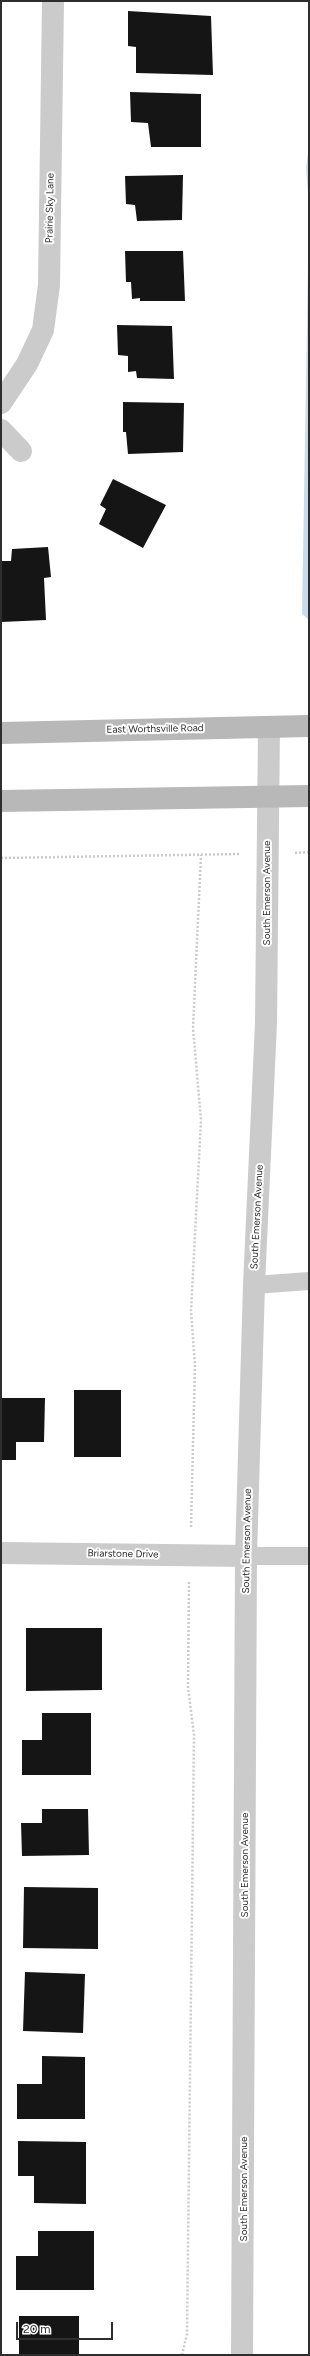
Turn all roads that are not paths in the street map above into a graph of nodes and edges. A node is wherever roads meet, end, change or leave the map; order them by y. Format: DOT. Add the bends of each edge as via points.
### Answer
graph roads {
  1 [pos="53,1"];
  2 [pos="1,403"];
  3 [pos="1,430"];
  4 [pos="21,451"];
  5 [pos="309,726"];
  6 [pos="269,727"];
  7 [pos="1,733"];
  8 [pos="309,796"];
  9 [pos="268,797"];
  10 [pos="1,801"];
  11 [pos="309,1281"];
  12 [pos="254,1285"];
  13 [pos="1,1552"];
  14 [pos="246,1556"];
  15 [pos="309,1556"];
  16 [pos="242,2355"];
  1 -- 2 [label="street, Prairie Sky Lane" via="50,285 43,330 27,364"];
  3 -- 4 [label="street"];
  5 -- 6 [label="main road, East Worthsville Road"];
  6 -- 7 [label="main road, East Worthsville Road"];
  6 -- 9 [label="street, South Emerson Avenue"];
  8 -- 9 [label="main road"];
  9 -- 10 [label="main road"];
  9 -- 12 [label="street, South Emerson Avenue" via="266,1022"];
  11 -- 12 [label="lane"];
  12 -- 14 [label="street, South Emerson Avenue"];
  13 -- 14 [label="street, Briarstone Drive"];
  14 -- 15 [label="lane"];
  14 -- 16 [label="street, South Emerson Avenue"];
}
